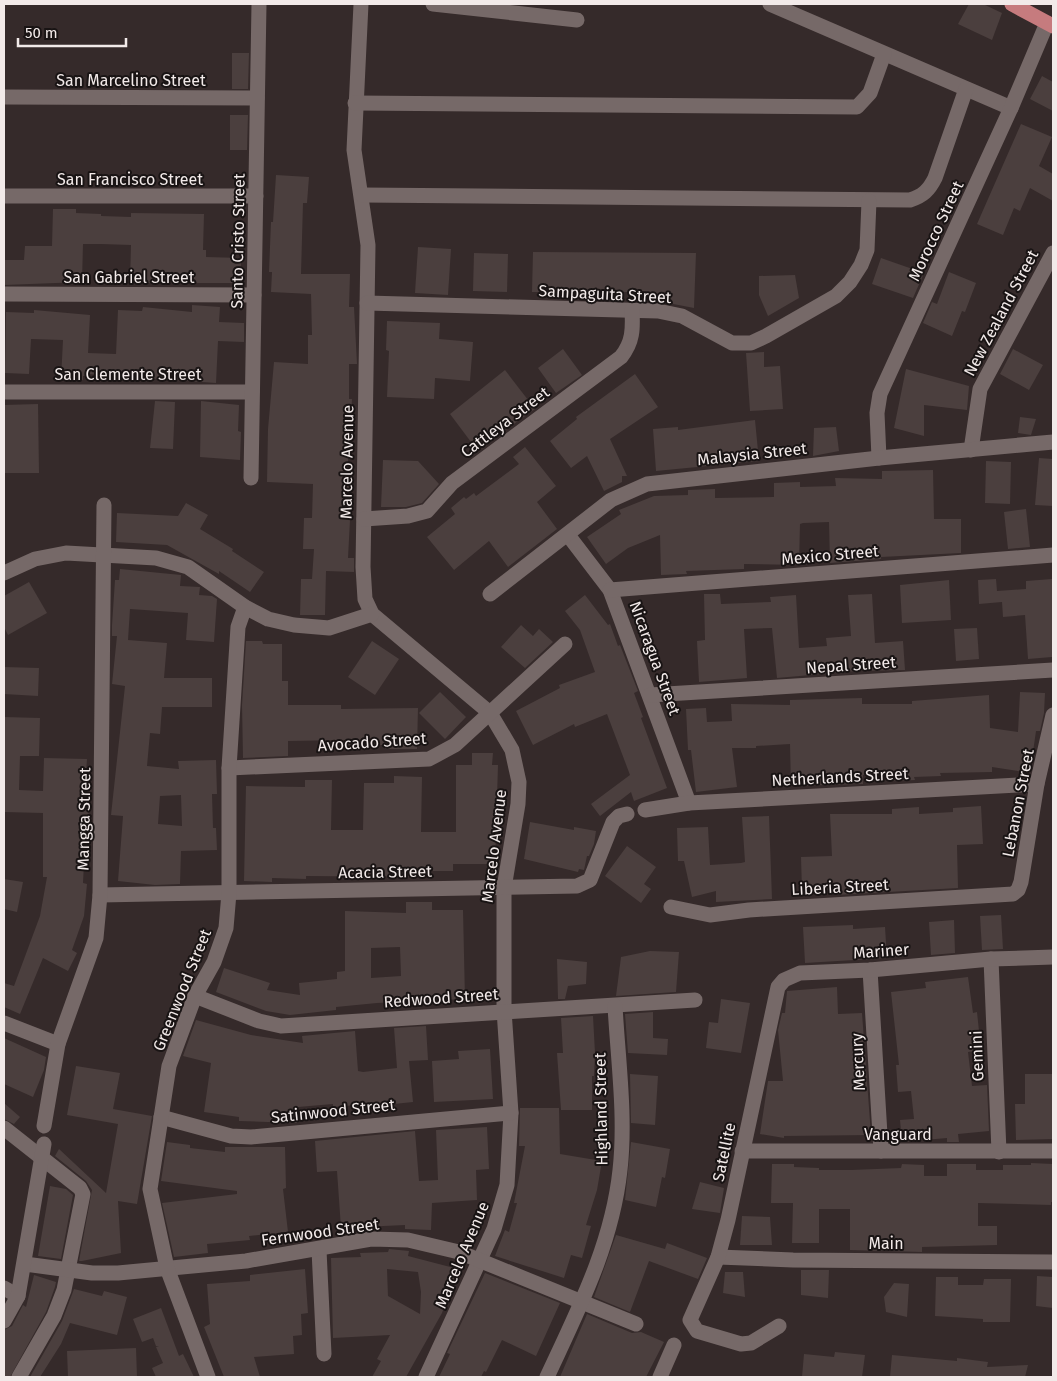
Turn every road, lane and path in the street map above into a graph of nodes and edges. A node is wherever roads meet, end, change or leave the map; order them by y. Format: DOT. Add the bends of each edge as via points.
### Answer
graph roads {
  1 [pos="259,4"];
  2 [pos="361,4"];
  3 [pos="433,4"];
  4 [pos="770,4"];
  5 [pos="1012,4"];
  6 [pos="577,20"];
  7 [pos="1050,24"];
  8 [pos="884,54"];
  9 [pos="966,89"];
  10 [pos="4,97"];
  11 [pos="258,98"];
  12 [pos="355,103"];
  13 [pos="1011,108"];
  14 [pos="362,195"];
  15 [pos="4,196"];
  16 [pos="256,196"];
  17 [pos="870,200"];
  18 [pos="1053,252"];
  19 [pos="4,294"];
  20 [pos="254,296"];
  21 [pos="367,302"];
  22 [pos="632,310"];
  23 [pos="4,392"];
  24 [pos="252,392"];
  25 [pos="1053,442"];
  26 [pos="971,450"];
  27 [pos="879,458"];
  28 [pos="251,478"];
  29 [pos="104,505"];
  30 [pos="364,519"];
  31 [pos="568,535"];
  32 [pos="105,554"];
  33 [pos="1053,555"];
  34 [pos="4,572"];
  35 [pos="610,590"];
  36 [pos="490,594"];
  37 [pos="245,606"];
  38 [pos="372,614"];
  39 [pos="565,644"];
  40 [pos="1053,670"];
  41 [pos="650,695"];
  42 [pos="490,714"];
  43 [pos="1053,715"];
  44 [pos="229,768"];
  45 [pos="1037,784"];
  46 [pos="689,804"];
  47 [pos="645,810"];
  48 [pos="627,814"];
  49 [pos="504,888"];
  50 [pos="229,893"];
  51 [pos="1013,894"];
  52 [pos="100,895"];
  53 [pos="671,907"];
  54 [pos="1053,956"];
  55 [pos="990,959"];
  56 [pos="870,970"];
  57 [pos="778,987"];
  58 [pos="195,996"];
  59 [pos="695,1000"];
  60 [pos="615,1006"];
  61 [pos="504,1010"];
  62 [pos="4,1023"];
  63 [pos="58,1044"];
  64 [pos="511,1113"];
  65 [pos="162,1117"];
  66 [pos="44,1126"];
  67 [pos="4,1128"];
  68 [pos="43,1150"];
  69 [pos="742,1151"];
  70 [pos="881,1151"];
  71 [pos="1053,1151"];
  72 [pos="999,1152"];
  73 [pos="319,1250"];
  74 [pos="718,1257"];
  75 [pos="480,1260"];
  76 [pos="1053,1262"];
  77 [pos="25,1264"];
  78 [pos="167,1268"];
  79 [pos="68,1270"];
  80 [pos="4,1288"];
  81 [pos="18,1296"];
  82 [pos="582,1302"];
  83 [pos="4,1321"];
  84 [pos="636,1324"];
  85 [pos="779,1326"];
  86 [pos="674,1345"];
  87 [pos="324,1354"];
  88 [pos="19,1377"];
  89 [pos="208,1377"];
  90 [pos="426,1377"];
  91 [pos="547,1377"];
  92 [pos="660,1377"];
  1 -- 11 [label="street, Santo Cristo Street"];
  2 -- 12 [label="street, Marcelo Avenue"];
  3 -- 6 [label="street"];
  4 -- 8 [label="street"];
  5 -- 7 [label="main road"];
  7 -- 13 [label="street, Morocco Street"];
  8 -- 9 [label="street"];
  8 -- 12 [label="street" via="870,93 856,107"];
  9 -- 13 [label="street"];
  9 -- 17 [label="street" via="930,188 920,197 910,200"];
  10 -- 11 [label="street, San Marcelino Street"];
  11 -- 16 [label="street, Santo Cristo Street"];
  12 -- 14 [label="street, Marcelo Avenue" via="354,150"];
  13 -- 27 [label="street, Morocco Street" via="880,394 877,413"];
  14 -- 17 [label="street"];
  14 -- 21 [label="street, Marcelo Avenue" via="368,245"];
  15 -- 16 [label="street, San Francisco Street"];
  16 -- 20 [label="street, Santo Cristo Street"];
  17 -- 22 [label="street, Sampaguita Street" via="867,250 850,282 836,296 751,343 732,343 682,316"];
  18 -- 26 [label="street, New Zealand Street" via="980,389"];
  19 -- 20 [label="street, San Gabriel Street"];
  20 -- 24 [label="street, Santo Cristo Street"];
  21 -- 22 [label="street, Sampaguita Street"];
  21 -- 30 [label="street, Marcelo Avenue"];
  22 -- 30 [label="street, Cattleya Street" via="633,334 621,357 452,483 427,511 408,516"];
  23 -- 24 [label="street, San Clemente Street"];
  24 -- 28 [label="street, Santo Cristo Street"];
  25 -- 26 [label="street, Malaysia Street"];
  26 -- 27 [label="street, Malaysia Street"];
  27 -- 31 [label="street, Malaysia Street" via="647,484 611,500"];
  29 -- 32 [label="street, Mangga Street"];
  30 -- 38 [label="street, Marcelo Avenue" via="365,598"];
  31 -- 35 [label="street, Nicaragua Street"];
  31 -- 36 [label="street, Malaysia Street"];
  32 -- 34 [label="street" via="66,553 35,559"];
  32 -- 37 [label="street" via="156,558 188,567"];
  32 -- 52 [label="street, Mangga Street"];
  33 -- 35 [label="street, Mexico Street"];
  35 -- 41 [label="street, Nicaragua Street"];
  37 -- 38 [label="street" via="268,619 329,628"];
  37 -- 44 [label="street, Greenwood Street" via="238,626"];
  38 -- 42 [label="street, Marcelo Avenue"];
  39 -- 42 [label="street, Avocado Street"];
  40 -- 41 [label="street, Nepal Street"];
  41 -- 46 [label="street, Nicaragua Street"];
  42 -- 44 [label="street, Avocado Street" via="455,745 429,759"];
  42 -- 49 [label="street, Marcelo Avenue" via="512,750 519,782"];
  43 -- 45 [label="street, Lebanon Street"];
  44 -- 50 [label="street, Greenwood Street"];
  45 -- 46 [label="street, Netherlands Street"];
  45 -- 51 [label="street, Lebanon Street" via="1021,882"];
  46 -- 47 [label="street, Netherlands Street"];
  48 -- 49 [label="street, Acacia Street" via="613,822 594,874 584,884"];
  49 -- 50 [label="street, Acacia Street"];
  49 -- 61 [label="street, Marcelo Avenue"];
  50 -- 52 [label="street, Acacia Street"];
  50 -- 58 [label="street, Greenwood Street" via="226,928 214,962"];
  51 -- 53 [label="street, Liberia Street" via="710,915"];
  52 -- 63 [label="street, Mangga Street" via="91,957"];
  54 -- 55 [label="street, Mariner"];
  55 -- 56 [label="street, Mariner"];
  55 -- 72 [label="street, Gemini"];
  56 -- 57 [label="street, Mariner" via="800,974 784,980"];
  56 -- 70 [label="street, Mercury"];
  57 -- 69 [label="street, Satellite"];
  58 -- 61 [label="street, Redwood Street" via="259,1021 281,1026"];
  58 -- 65 [label="street, Greenwood Street" via="169,1066"];
  59 -- 60 [label="street, Redwood Street"];
  60 -- 61 [label="street, Redwood Street"];
  60 -- 82 [label="street, Highland Street" via="620,1170 603,1249"];
  61 -- 64 [label="street, Marcelo Avenue"];
  62 -- 63 [label="street"];
  63 -- 66 [label="street, Mangga Street"];
  64 -- 65 [label="street, Satinwood Street" via="251,1137 231,1136"];
  64 -- 75 [label="street, Marcelo Avenue" via="507,1185 502,1209"];
  65 -- 78 [label="street, Greenwood Street" via="150,1189"];
  67 -- 68 [label="street"];
  68 -- 77 [label="street"];
  68 -- 79 [label="street" via="83,1194"];
  69 -- 70 [label="street, Vanguard"];
  69 -- 74 [label="street, Satellite"];
  70 -- 72 [label="street, Vanguard"];
  71 -- 72 [label="street, Vanguard"];
  73 -- 75 [label="street, Fernwood Street" via="371,1239 408,1240 436,1245"];
  73 -- 78 [label="street, Fernwood Street"];
  73 -- 87 [label="street"];
  74 -- 76 [label="street, Main"];
  74 -- 85 [label="street, Satellite" via="690,1320 698,1332 741,1344 751,1343"];
  75 -- 82 [label="street, Fernwood Street"];
  75 -- 90 [label="street, Marcelo Avenue"];
  77 -- 79 [label="street, Fernwood Street"];
  77 -- 81 [label="street"];
  78 -- 79 [label="street, Fernwood Street" via="118,1273"];
  78 -- 89 [label="street, Greenwood Street"];
  79 -- 88 [label="street" via="54,1316"];
  80 -- 81 [label="street"];
  81 -- 83 [label="street"];
  82 -- 84 [label="street, Fernwood Street"];
  82 -- 91 [label="street, Highland Street"];
  86 -- 92 [label="street"];
}
